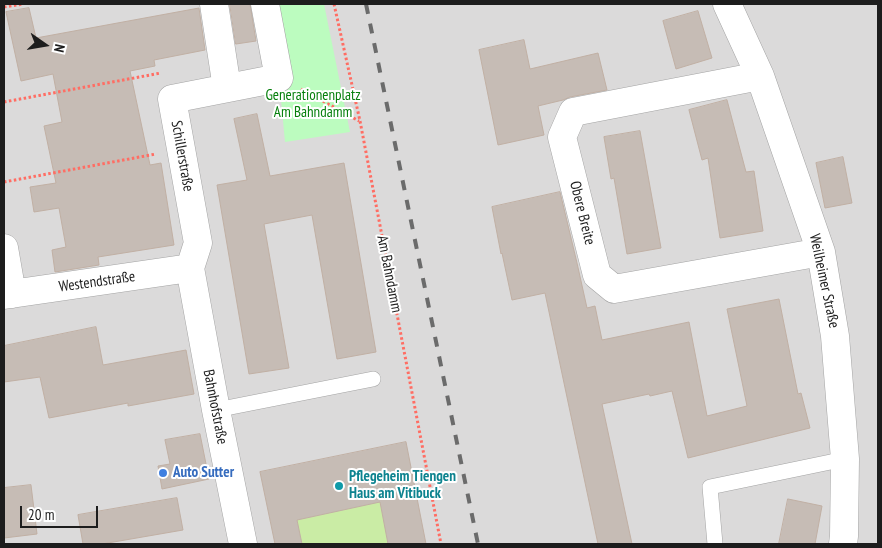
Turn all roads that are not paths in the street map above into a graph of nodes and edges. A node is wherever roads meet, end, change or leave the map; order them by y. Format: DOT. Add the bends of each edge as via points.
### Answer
graph roads {
  1 [pos="214,4"];
  2 [pos="265,4"];
  3 [pos="727,4"];
  4 [pos="760,76"];
  5 [pos="228,88"];
  6 [pos="4,248"];
  7 [pos="821,252"];
  8 [pos="190,268"];
  9 [pos="8,294"];
  10 [pos="373,379"];
  11 [pos="216,410"];
  12 [pos="845,459"];
  13 [pos="243,544"];
  14 [pos="715,544"];
  15 [pos="842,544"];
  1 -- 5 [label="street"];
  2 -- 5 [label="street, Schillerstraße" via="279,78"];
  3 -- 4 [label="street, Weilheimer Straße"];
  4 -- 7 [label="street, Weilheimer Straße"];
  4 -- 7 [label="street, Obere Breite" via="573,112 562,137 597,274 614,289"];
  5 -- 8 [label="street, Schillerstraße" via="172,99 198,243"];
  6 -- 9 [label="street"];
  7 -- 12 [label="street, Weilheimer Straße" via="835,336"];
  8 -- 9 [label="street, Westendstraße"];
  8 -- 11 [label="street, Bahnhofstraße"];
  10 -- 11 [label="lane"];
  11 -- 13 [label="street, Bahnhofstraße"];
  12 -- 14 [label="lane" via="710,487"];
  12 -- 15 [label="street, Weilheimer Straße"];
}
